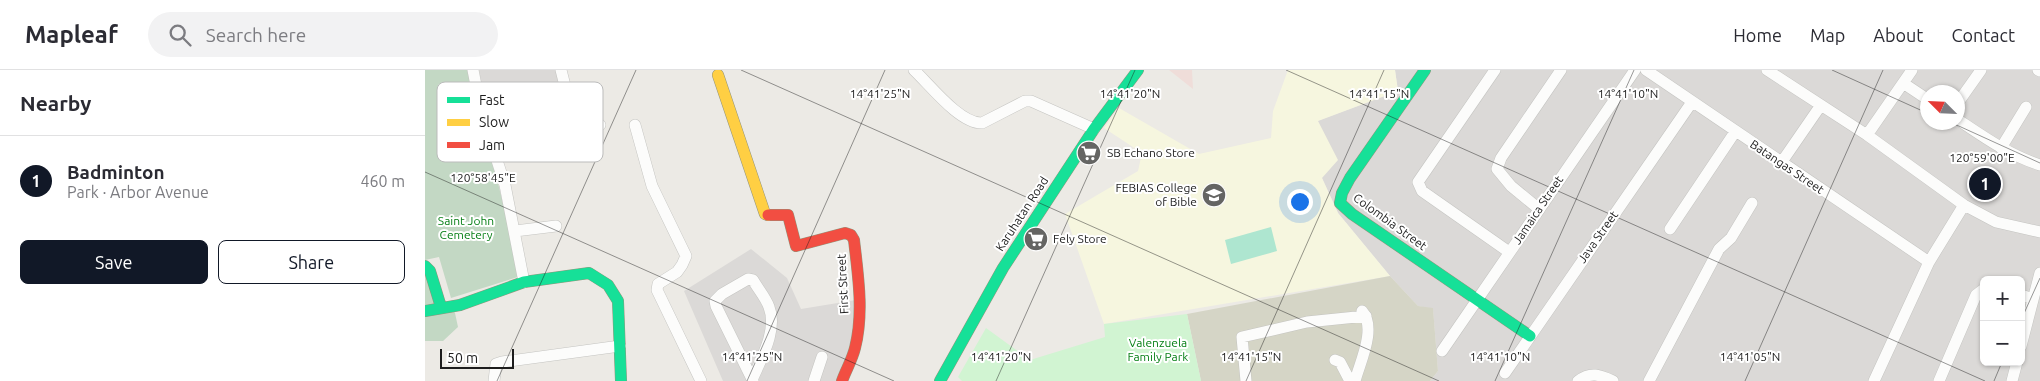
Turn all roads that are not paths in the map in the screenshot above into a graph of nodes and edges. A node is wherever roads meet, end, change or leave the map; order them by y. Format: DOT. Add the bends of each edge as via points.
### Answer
graph roads {
  1 [pos="915,70"];
  2 [pos="1138,70"];
  3 [pos="1425,70"];
  4 [pos="1495,70"];
  5 [pos="1561,70"];
  6 [pos="1635,70"];
  7 [pos="1645,70"];
  8 [pos="1912,70"];
  9 [pos="1981,70"];
  10 [pos="1771,71"];
  11 [pos="718,74"];
  12 [pos="1903,83"];
  13 [pos="1965,93"];
  14 [pos="1920,94"];
  15 [pos="1692,102"];
  16 [pos="1821,105"];
  17 [pos="2026,107"];
  18 [pos="635,125"];
  19 [pos="1965,125"];
  20 [pos="1094,129"];
  21 [pos="1735,132"];
  22 [pos="1867,135"];
  23 [pos="2001,148"];
  24 [pos="498,162"];
  25 [pos="1781,163"];
  26 [pos="2040,165"];
  27 [pos="1753,203"];
  28 [pos="1964,205"];
  29 [pos="1539,209"];
  30 [pos="556,226"];
  31 [pos="1670,229"];
  32 [pos="515,231"];
  33 [pos="2040,232"];
  34 [pos="1509,252"];
  35 [pos="1929,262"];
  36 [pos="425,266"];
  37 [pos="2040,273"];
  38 [pos="524,282"];
  39 [pos="1980,292"];
  40 [pos="2025,297"];
  41 [pos="2033,299"];
  42 [pos="1477,300"];
  43 [pos="441,307"];
  44 [pos="425,311"];
  45 [pos="2025,330"];
  46 [pos="1530,336"];
  47 [pos="620,346"];
  48 [pos="1442,351"];
  49 [pos="822,358"];
  50 [pos="1335,360"];
  51 [pos="2016,366"];
  52 [pos="1505,373"];
  53 [pos="752,380"];
  54 [pos="943,380"];
  55 [pos="494,381"];
  56 [pos="621,381"];
  57 [pos="701,381"];
  58 [pos="813,381"];
  59 [pos="842,381"];
  60 [pos="1246,381"];
  61 [pos="1350,381"];
  62 [pos="1355,381"];
  63 [pos="1578,381"];
  64 [pos="1613,381"];
  65 [pos="1649,381"];
  66 [pos="1873,381"];
  67 [pos="1939,381"];
  68 [pos="2012,381"];
  1 -- 20 [label="street" via="955,110 974,123 982,123 1031,100"];
  2 -- 20 [label="street, Karuhatan Road"];
  3 -- 42 [label="street, Colombia Street" via="1350,178 1340,203"];
  4 -- 34 [label="street" via="1418,182 1422,191"];
  5 -- 29 [label="street" via="1501,158 1497,169 1511,186"];
  6 -- 29 [label="street, Jamaica Street"];
  7 -- 15 [label="street, Batangas Street"];
  8 -- 12 [label="street"];
  9 -- 13 [label="street"];
  10 -- 16 [label="street"];
  11 -- 59 [label="street, First Street" via="765,214 770,217 789,215 796,246 845,233 855,240 857,334"];
  12 -- 14 [label="street"];
  12 -- 22 [label="street"];
  15 -- 21 [label="street, Batangas Street"];
  15 -- 46 [label="street, Java Street"];
  16 -- 22 [label="street"];
  16 -- 25 [label="street"];
  17 -- 23 [label="street"];
  18 -- 57 [label="street" via="653,186 686,256 682,266 658,284 657,290"];
  19 -- 23 [label="street"];
  20 -- 54 [label="street, Karuhatan Road" via="1003,268"];
  21 -- 25 [label="street, Batangas Street"];
  21 -- 31 [label="street"];
  22 -- 28 [label="street"];
  23 -- 26 [label="street"];
  24 -- 32 [label="street"];
  25 -- 35 [label="street, Batangas Street"];
  27 -- 65 [label="street" via="1731,238 1719,249"];
  28 -- 33 [label="street" via="1996,222"];
  28 -- 35 [label="street"];
  29 -- 34 [label="street, Jamaica Street"];
  30 -- 32 [label="street"];
  32 -- 38 [label="street"];
  34 -- 42 [label="street, Jamaica Street"];
  35 -- 66 [label="street"];
  36 -- 43 [label="street"];
  37 -- 41 [label="street"];
  38 -- 43 [label="street" via="460,305"];
  38 -- 47 [label="street" via="589,273 608,285 618,301"];
  39 -- 67 [label="street"];
  40 -- 41 [label="street"];
  41 -- 45 [label="street"];
  42 -- 46 [label="street, Colombia Street"];
  42 -- 48 [label="street, Jamaica Street"];
  43 -- 44 [label="street"];
  46 -- 52 [label="street, Java Street"];
  47 -- 55 [label="street" via="502,362 496,364"];
  47 -- 56 [label="street"];
  49 -- 58 [label="street"];
  50 -- 61 [label="street" via="1340,362"];
  51 -- 68 [label="street"];
  53 -- 53 [label="street" via="715,306 715,301 722,294 748,279 753,280 771,314 771,330 764,355"];
  60 -- 62 [label="street" via="1242,337 1364,313 1368,334"];
  63 -- 64 [label="street" via="1600,374"];
}
